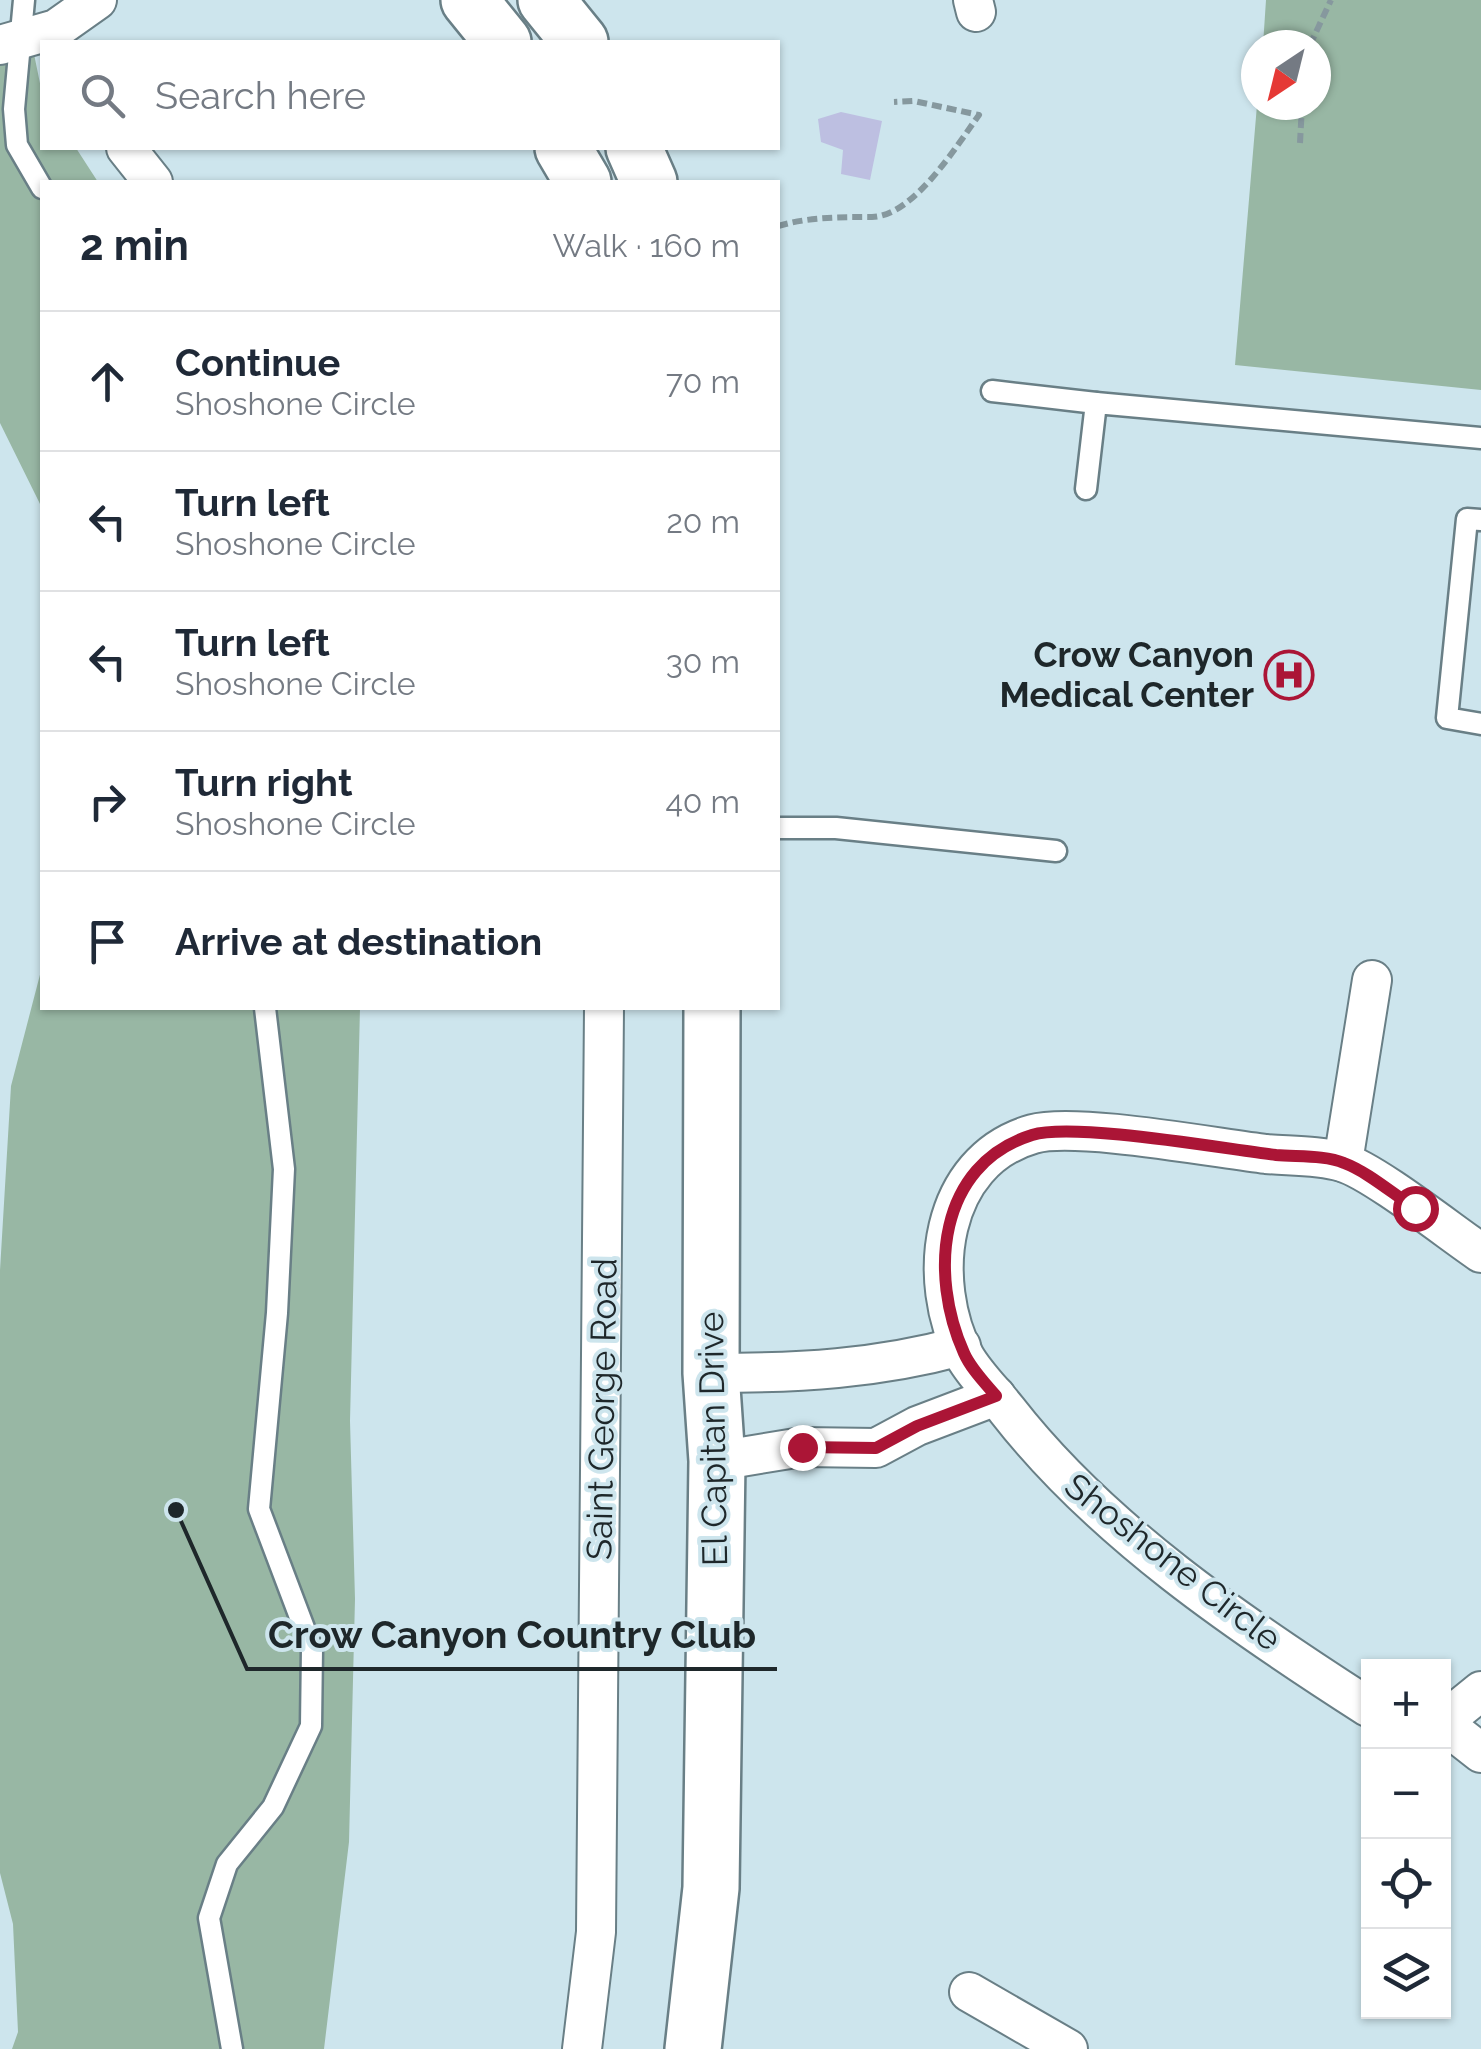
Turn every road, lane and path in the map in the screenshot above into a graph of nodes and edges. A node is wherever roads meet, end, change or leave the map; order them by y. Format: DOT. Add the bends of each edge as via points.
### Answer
graph roads {
  1 [pos="24,0"];
  2 [pos="98,0"];
  3 [pos="469,0"];
  4 [pos="546,0"];
  5 [pos="1332,0"];
  6 [pos="1317,30"];
  7 [pos="38,31"];
  8 [pos="501,40"];
  9 [pos="578,40"];
  10 [pos="894,102"];
  11 [pos="1301,120"];
  12 [pos="1300,143"];
  13 [pos="128,150"];
  14 [pos="564,150"];
  15 [pos="635,150"];
  16 [pos="151,180"];
  17 [pos="582,180"];
  18 [pos="648,180"];
  19 [pos="40,185"];
  20 [pos="780,226"];
  21 [pos="992,390"];
  22 [pos="1096,404"];
  23 [pos="1481,438"];
  24 [pos="1086,489"];
  25 [pos="1481,520"];
  26 [pos="1481,724"];
  27 [pos="780,828"];
  28 [pos="1056,851"];
  29 [pos="1372,980"];
  30 [pos="265,1010"];
  31 [pos="604,1010"];
  32 [pos="712,1010"];
  33 [pos="1344,1162"];
  34 [pos="1481,1253"];
  35 [pos="961,1346"];
  36 [pos="711,1373"];
  37 [pos="996,1396"];
  38 [pos="717,1461"];
  39 [pos="1481,1691"];
  40 [pos="1361,1702"];
  41 [pos="1451,1717"];
  42 [pos="1451,1729"];
  43 [pos="1481,1753"];
  44 [pos="969,1992"];
  45 [pos="232,2049"];
  46 [pos="582,2049"];
  47 [pos="693,2049"];
  48 [pos="1068,2049"];
  1 -- 7 [label="lane"];
  2 -- 7 [label="street"];
  3 -- 8 [label="street"];
  4 -- 9 [label="street"];
  5 -- 6 [label="path"];
  7 -- 19 [label="lane" via="14,109 17,145"];
  10 -- 20 [label="path" via="979,115 929,181 900,206 872,217 846,214"];
  11 -- 12 [label="path"];
  13 -- 16 [label="street"];
  14 -- 17 [label="street"];
  15 -- 18 [label="street"];
  21 -- 22 [label="lane"];
  22 -- 23 [label="lane"];
  22 -- 24 [label="lane"];
  25 -- 26 [label="lane" via="1467,519 1446,718"];
  27 -- 28 [label="lane"];
  29 -- 33 [label="street"];
  30 -- 45 [label="lane" via="284,1169 259,1509 312,1649 311,1726 273,1807 227,1864 209,1918"];
  31 -- 46 [label="street, Saint George Road" via="596,1932"];
  32 -- 36 [label="street, El Capitan Drive"];
  33 -- 34 [label="street, Shoshone Circle"];
  33 -- 35 [label="street, Shoshone Circle" via="1034,1134 978,1169 946,1226 943,1263"];
  35 -- 36 [label="street" via="899,1363 824,1372"];
  35 -- 37 [label="street, Shoshone Circle"];
  36 -- 38 [label="street, El Capitan Drive"];
  37 -- 38 [label="street" via="876,1448 802,1447"];
  37 -- 40 [label="street, Shoshone Circle" via="1044,1457 1110,1521"];
  38 -- 47 [label="street, El Capitan Drive" via="711,1888"];
  39 -- 41 [label="street"];
  42 -- 43 [label="street"];
  44 -- 48 [label="street"];
}
